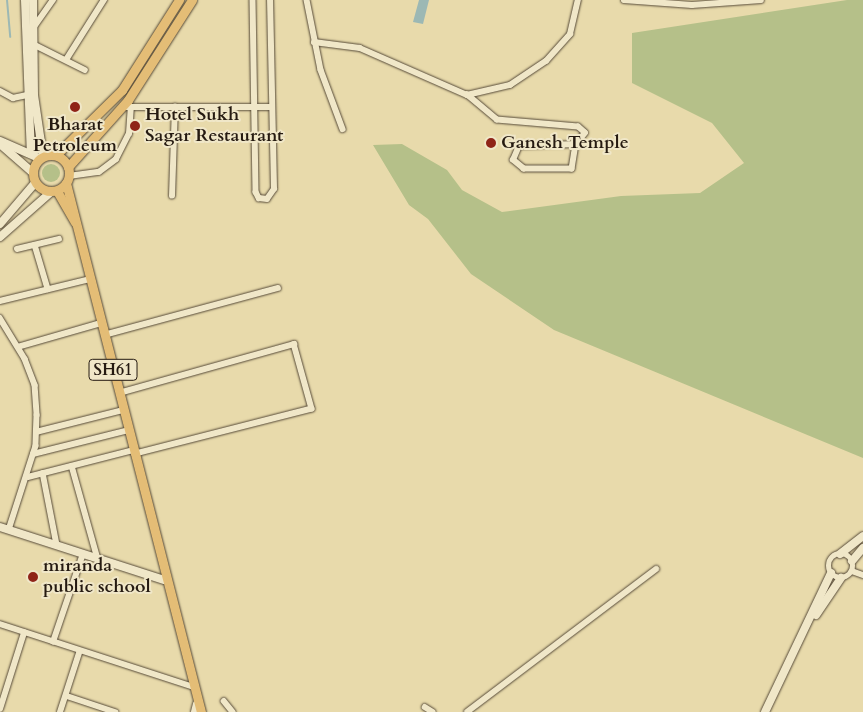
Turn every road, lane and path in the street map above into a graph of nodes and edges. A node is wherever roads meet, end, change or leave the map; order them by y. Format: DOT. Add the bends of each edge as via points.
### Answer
graph roads {
  1 [pos="26,0"];
  2 [pos="33,0"];
  3 [pos="53,0"];
  4 [pos="104,0"];
  5 [pos="179,0"];
  6 [pos="192,0"];
  7 [pos="253,0"];
  8 [pos="270,0"];
  9 [pos="307,0"];
  10 [pos="578,0"];
  11 [pos="624,0"];
  12 [pos="761,0"];
  13 [pos="644,2"];
  14 [pos="34,28"];
  15 [pos="314,42"];
  16 [pos="33,44"];
  17 [pos="66,60"];
  18 [pos="85,70"];
  19 [pos="0,91"];
  20 [pos="26,95"];
  21 [pos="467,95"];
  22 [pos="127,107"];
  23 [pos="175,107"];
  24 [pos="272,107"];
  25 [pos="254,108"];
  26 [pos="343,129"];
  27 [pos="0,143"];
  28 [pos="576,144"];
  29 [pos="31,154"];
  30 [pos="56,155"];
  31 [pos="41,157"];
  32 [pos="32,172"];
  33 [pos="68,175"];
  34 [pos="35,183"];
  35 [pos="54,191"];
  36 [pos="172,196"];
  37 [pos="0,224"];
  38 [pos="78,227"];
  39 [pos="0,237"];
  40 [pos="59,238"];
  41 [pos="35,245"];
  42 [pos="17,249"];
  43 [pos="90,279"];
  44 [pos="278,288"];
  45 [pos="48,289"];
  46 [pos="0,301"];
  47 [pos="0,318"];
  48 [pos="101,323"];
  49 [pos="104,335"];
  50 [pos="18,347"];
  51 [pos="119,393"];
  52 [pos="123,410"];
  53 [pos="129,430"];
  54 [pos="36,432"];
  55 [pos="135,452"];
  56 [pos="33,454"];
  57 [pos="72,466"];
  58 [pos="44,473"];
  59 [pos="28,477"];
  60 [pos="0,527"];
  61 [pos="9,530"];
  62 [pos="863,536"];
  63 [pos="57,545"];
  64 [pos="863,548"];
  65 [pos="82,554"];
  66 [pos="840,554"];
  67 [pos="98,559"];
  68 [pos="852,561"];
  69 [pos="656,569"];
  70 [pos="852,571"];
  71 [pos="831,573"];
  72 [pos="863,576"];
  73 [pos="840,578"];
  74 [pos="164,580"];
  75 [pos="813,618"];
  76 [pos="0,624"];
  77 [pos="24,633"];
  78 [pos="53,642"];
  79 [pos="80,653"];
  80 [pos="191,686"];
  81 [pos="67,696"];
  82 [pos="224,701"];
  83 [pos="424,707"];
  84 [pos="0,709"];
  85 [pos="197,709"];
  86 [pos="60,712"];
  87 [pos="115,712"];
  88 [pos="233,712"];
  89 [pos="433,712"];
  90 [pos="467,712"];
  91 [pos="765,712"];
  1 -- 20 [label="street"];
  2 -- 14 [label="street"];
  3 -- 14 [label="street"];
  4 -- 17 [label="street"];
  5 -- 30 [label="main road" via="122,90"];
  6 -- 22 [label="main road"];
  7 -- 25 [label="street"];
  8 -- 24 [label="street"];
  9 -- 15 [label="street"];
  10 -- 21 [label="street" via="570,34 546,61 510,85"];
  11 -- 13 [label="street"];
  12 -- 13 [label="street"];
  14 -- 16 [label="street"];
  15 -- 21 [label="street" via="360,48"];
  15 -- 26 [label="street"];
  16 -- 17 [label="street"];
  16 -- 31 [label="street" via="35,114"];
  17 -- 18 [label="street"];
  19 -- 20 [label="street" via="13,98"];
  20 -- 29 [label="street"];
  21 -- 28 [label="street" via="497,120 578,127 586,136"];
  22 -- 23 [label="street"];
  22 -- 33 [label="main road"];
  22 -- 33 [label="street" via="129,134 116,159 98,172"];
  23 -- 25 [label="street"];
  23 -- 36 [label="street"];
  24 -- 25 [label="street"];
  24 -- 25 [label="street" via="274,189 267,199 259,198 256,192"];
  27 -- 29 [label="street"];
  27 -- 32 [label="street"];
  28 -- 28 [label="street" via="519,146 513,160 524,168 558,172 572,169"];
  29 -- 31 [label="street"];
  30 -- 31 [label="main road"];
  30 -- 33 [label="main road"];
  31 -- 32 [label="main road"];
  32 -- 34 [label="main road"];
  33 -- 35 [label="main road"];
  33 -- 38 [label="main road, SH61"];
  34 -- 35 [label="main road"];
  34 -- 37 [label="street"];
  35 -- 38 [label="main road, SH61"];
  35 -- 39 [label="street"];
  38 -- 43 [label="main road, SH61"];
  40 -- 41 [label="street"];
  41 -- 42 [label="street"];
  41 -- 45 [label="street"];
  43 -- 45 [label="street"];
  43 -- 48 [label="main road, SH61"];
  44 -- 49 [label="street"];
  45 -- 46 [label="street"];
  47 -- 50 [label="street"];
  48 -- 49 [label="main road, SH61"];
  48 -- 50 [label="street"];
  49 -- 51 [label="main road, SH61"];
  50 -- 54 [label="street" via="35,385"];
  51 -- 52 [label="main road, SH61"];
  51 -- 55 [label="street" via="294,344 312,409"];
  52 -- 53 [label="main road, SH61"];
  52 -- 54 [label="street"];
  53 -- 55 [label="main road, SH61"];
  53 -- 56 [label="street"];
  54 -- 56 [label="street"];
  55 -- 57 [label="street"];
  55 -- 74 [label="main road, SH61"];
  56 -- 59 [label="street"];
  57 -- 58 [label="street"];
  57 -- 67 [label="street"];
  58 -- 59 [label="street"];
  58 -- 63 [label="street"];
  59 -- 61 [label="street"];
  60 -- 61 [label="street"];
  61 -- 63 [label="street"];
  62 -- 66 [label="street"];
  63 -- 65 [label="street"];
  64 -- 68 [label="street"];
  65 -- 67 [label="street"];
  65 -- 78 [label="street"];
  66 -- 68 [label="street"];
  66 -- 71 [label="street" via="830,562"];
  67 -- 74 [label="street"];
  68 -- 70 [label="street"];
  69 -- 90 [label="street"];
  70 -- 72 [label="street"];
  70 -- 73 [label="street"];
  71 -- 73 [label="street"];
  71 -- 75 [label="street"];
  73 -- 75 [label="street"];
  74 -- 80 [label="main road, SH61"];
  75 -- 91 [label="street"];
  76 -- 77 [label="street"];
  77 -- 78 [label="street"];
  77 -- 84 [label="street"];
  78 -- 79 [label="street"];
  79 -- 80 [label="street"];
  79 -- 81 [label="street"];
  80 -- 85 [label="main road, SH61"];
  81 -- 86 [label="street"];
  81 -- 87 [label="street"];
  82 -- 88 [label="street"];
  83 -- 89 [label="street"];
}
